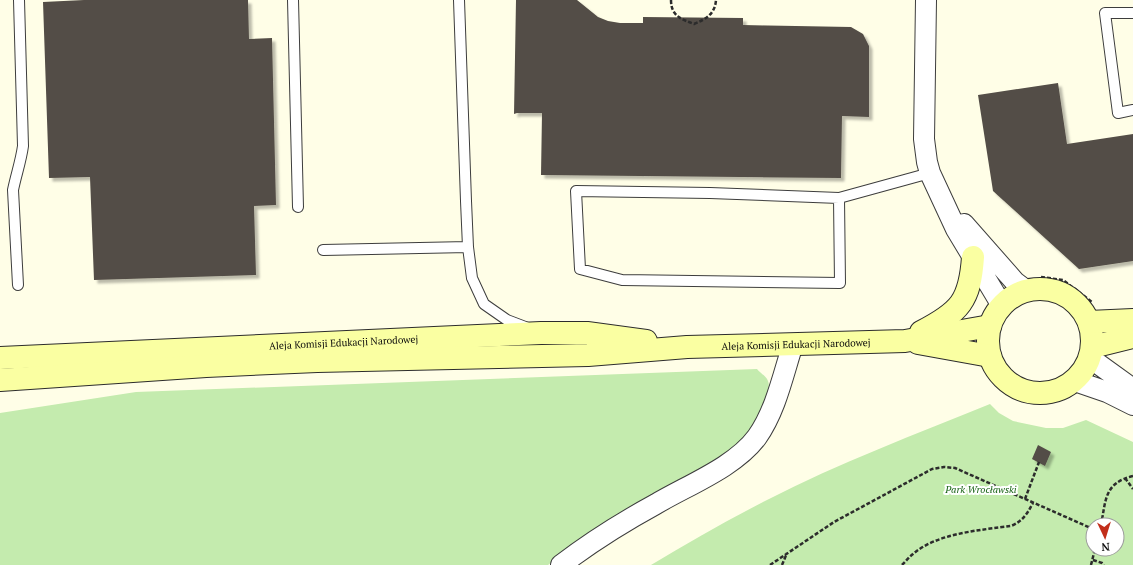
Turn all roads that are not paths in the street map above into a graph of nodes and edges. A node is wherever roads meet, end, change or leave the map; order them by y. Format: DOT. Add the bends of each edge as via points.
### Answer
graph roads {
  1 [pos="19,0"];
  2 [pos="293,0"];
  3 [pos="459,0"];
  4 [pos="926,0"];
  5 [pos="1133,13"];
  6 [pos="1133,110"];
  7 [pos="930,173"];
  8 [pos="840,198"];
  9 [pos="944,201"];
  10 [pos="298,207"];
  11 [pos="468,247"];
  12 [pos="323,250"];
  13 [pos="974,257"];
  14 [pos="1031,283"];
  15 [pos="18,285"];
  16 [pos="1000,307"];
  17 [pos="1091,312"];
  18 [pos="1133,320"];
  19 [pos="990,326"];
  20 [pos="541,333"];
  21 [pos="1133,337"];
  22 [pos="905,341"];
  23 [pos="793,344"];
  24 [pos="687,347"];
  25 [pos="1091,352"];
  26 [pos="990,356"];
  27 [pos="0,358"];
  28 [pos="0,380"];
  29 [pos="1075,381"];
  30 [pos="1133,389"];
  31 [pos="1133,405"];
  32 [pos="561,565"];
  1 -- 15 [label="lane" via="23,146 13,190"];
  2 -- 10 [label="lane"];
  3 -- 11 [label="lane"];
  4 -- 7 [label="street" via="924,139"];
  5 -- 6 [label="lane" via="1105,13 1118,112"];
  7 -- 8 [label="lane"];
  7 -- 9 [label="street"];
  8 -- 8 [label="lane" via="576,191 580,269 622,280 840,283"];
  9 -- 13 [label="street" via="956,229"];
  9 -- 14 [label="street" via="1015,282"];
  11 -- 12 [label="lane"];
  11 -- 20 [label="lane" via="472,278 484,304 507,320"];
  13 -- 16 [label="street"];
  13 -- 22 [label="main road" via="972,276 956,311"];
  14 -- 16 [label="main road"];
  14 -- 17 [label="main road" via="1070,298 1081,308"];
  16 -- 19 [label="main road"];
  17 -- 18 [label="main road"];
  17 -- 25 [label="main road"];
  19 -- 22 [label="main road, Aleja Komisji Edukacji Narodowej"];
  19 -- 26 [label="main road"];
  20 -- 24 [label="main road, Aleja Komisji Edukacji Narodowej" via="587,333"];
  20 -- 27 [label="main road, Aleja Komisji Edukacji Narodowej"];
  21 -- 25 [label="main road"];
  22 -- 23 [label="main road, Aleja Komisji Edukacji Narodowej"];
  22 -- 26 [label="main road, Aleja Komisji Edukacji Narodowej"];
  23 -- 24 [label="main road, Aleja Komisji Edukacji Narodowej"];
  23 -- 32 [label="street" via="767,420 746,450 726,465 611,530"];
  24 -- 28 [label="main road, Aleja Komisji Edukacji Narodowej" via="588,355 206,366"];
  25 -- 29 [label="main road"];
  25 -- 30 [label="street"];
  26 -- 29 [label="main road" via="996,370 1006,381 1018,389 1033,394 1062,389"];
  29 -- 31 [label="street" via="1107,392"];
}
